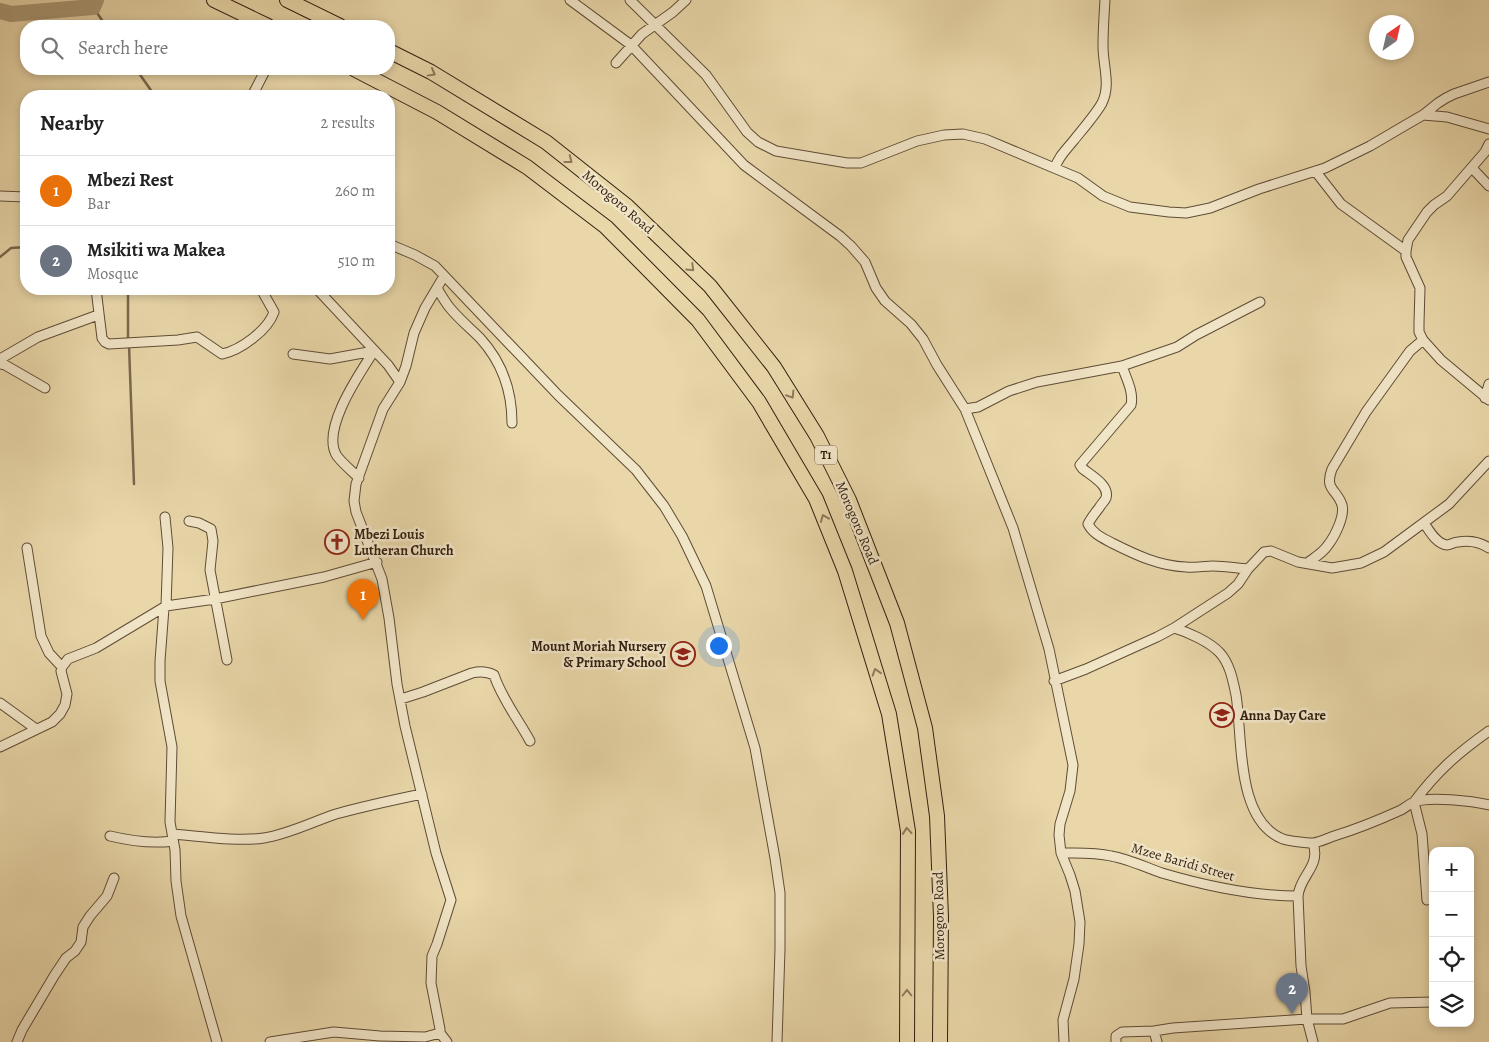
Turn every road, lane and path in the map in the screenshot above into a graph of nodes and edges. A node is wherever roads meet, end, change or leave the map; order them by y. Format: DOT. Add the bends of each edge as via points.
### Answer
graph roads {
  1 [pos="214,0"];
  2 [pos="570,0"];
  3 [pos="630,0"];
  4 [pos="686,0"];
  5 [pos="1105,0"];
  6 [pos="295,2"];
  7 [pos="256,20"];
  8 [pos="329,20"];
  9 [pos="655,26"];
  10 [pos="631,45"];
  11 [pos="395,54"];
  12 [pos="616,63"];
  13 [pos="263,75"];
  14 [pos="366,75"];
  15 [pos="1489,82"];
  16 [pos="255,90"];
  17 [pos="395,90"];
  18 [pos="395,90"];
  19 [pos="1423,115"];
  20 [pos="1489,129"];
  21 [pos="1489,144"];
  22 [pos="1055,168"];
  23 [pos="1472,168"];
  24 [pos="1316,172"];
  25 [pos="1489,186"];
  26 [pos="0,196"];
  27 [pos="20,197"];
  28 [pos="395,247"];
  29 [pos="1406,251"];
  30 [pos="444,276"];
  31 [pos="437,288"];
  32 [pos="96,295"];
  33 [pos="264,295"];
  34 [pos="323,295"];
  35 [pos="1260,302"];
  36 [pos="98,315"];
  37 [pos="1423,340"];
  38 [pos="374,351"];
  39 [pos="293,354"];
  40 [pos="0,359"];
  41 [pos="0,364"];
  42 [pos="1122,366"];
  43 [pos="400,382"];
  44 [pos="1489,384"];
  45 [pos="45,388"];
  46 [pos="1488,400"];
  47 [pos="965,409"];
  48 [pos="512,423"];
  49 [pos="1489,461"];
  50 [pos="359,478"];
  51 [pos="165,517"];
  52 [pos="189,521"];
  53 [pos="1424,523"];
  54 [pos="27,548"];
  55 [pos="1489,548"];
  56 [pos="376,562"];
  57 [pos="1307,563"];
  58 [pos="1248,569"];
  59 [pos="215,599"];
  60 [pos="165,607"];
  61 [pos="1174,628"];
  62 [pos="227,660"];
  63 [pos="62,667"];
  64 [pos="1054,681"];
  65 [pos="400,699"];
  66 [pos="0,703"];
  67 [pos="36,729"];
  68 [pos="1489,731"];
  69 [pos="530,741"];
  70 [pos="0,747"];
  71 [pos="422,794"];
  72 [pos="1414,802"];
  73 [pos="1489,805"];
  74 [pos="110,836"];
  75 [pos="172,838"];
  76 [pos="1313,843"];
  77 [pos="1061,853"];
  78 [pos="114,878"];
  79 [pos="1298,896"];
  80 [pos="1427,900"];
  81 [pos="1429,1002"];
  82 [pos="1307,1019"];
  83 [pos="1154,1031"];
  84 [pos="440,1033"];
  85 [pos="17,1042"];
  86 [pos="217,1042"];
  87 [pos="270,1042"];
  88 [pos="447,1042"];
  89 [pos="777,1042"];
  90 [pos="907,1042"];
  91 [pos="940,1042"];
  92 [pos="1064,1042"];
  93 [pos="1116,1042"];
  94 [pos="1156,1042"];
  95 [pos="1313,1042"];
  1 -- 7 [label="highway"];
  2 -- 10 [label="street"];
  3 -- 9 [label="street"];
  4 -- 9 [label="street"];
  5 -- 22 [label="street" via="1103,51 1107,88 1102,103 1059,157"];
  6 -- 8 [label="highway"];
  9 -- 10 [label="street"];
  9 -- 22 [label="street" via="706,74 747,132 776,151 861,163 917,141 963,134 985,138"];
  10 -- 12 [label="street"];
  10 -- 47 [label="street" via="744,165 851,246 865,262 885,301 923,339"];
  11 -- 91 [label="highway, Morogoro Road / T1, one-way" via="431,72 546,142 627,206 710,286 774,367 817,436 849,500 897,623 925,728 937,816 941,917"];
  13 -- 16 [label="street"];
  18 -- 14 [label="highway, Morogoro Road / T1, one-way"];
  15 -- 19 [label="street" via="1454,94"];
  90 -- 17 [label="highway, Morogoro Road / T1, one-way" via="908,831 889,714 845,572 816,499 759,402 698,320 606,227 527,167"];
  19 -- 20 [label="street" via="1447,117"];
  19 -- 24 [label="street"];
  21 -- 23 [label="street"];
  22 -- 24 [label="street" via="1078,178 1103,196 1130,207 1177,212 1210,208"];
  23 -- 25 [label="street"];
  23 -- 29 [label="street" via="1448,196 1427,212 1408,240"];
  24 -- 29 [label="street" via="1341,204"];
  26 -- 27 [label="street"];
  28 -- 30 [label="street" via="426,260"];
  29 -- 37 [label="street" via="1420,288 1419,332"];
  30 -- 31 [label="street"];
  30 -- 89 [label="street" via="558,395 636,470 664,506 706,586 755,748 775,858 780,893"];
  31 -- 43 [label="street" via="414,332"];
  31 -- 48 [label="street" via="500,366 508,386"];
  32 -- 36 [label="street"];
  33 -- 36 [label="street" via="274,312 267,326 232,352 222,354 197,337 109,344 102,338"];
  34 -- 38 [label="street"];
  35 -- 42 [label="street" via="1177,347"];
  36 -- 40 [label="street" via="38,337"];
  37 -- 46 [label="street"];
  37 -- 57 [label="street" via="1405,356 1332,469 1328,479 1342,503 1341,520 1329,544"];
  38 -- 39 [label="street" via="330,359"];
  38 -- 43 [label="street"];
  38 -- 50 [label="street" via="341,408 333,434 336,455"];
  41 -- 45 [label="street"];
  42 -- 47 [label="street" via="1037,382 1009,391 978,407"];
  42 -- 58 [label="street" via="1132,392 1131,405 1080,465 1102,485 1107,495 1090,519 1090,528 1128,551 1159,563 1185,568"];
  43 -- 50 [label="street" via="383,409"];
  44 -- 46 [label="street"];
  47 -- 64 [label="street" via="1013,528 1049,649"];
  49 -- 53 [label="street" via="1449,504"];
  50 -- 56 [label="street" via="354,501 356,512"];
  51 -- 60 [label="street" via="168,548"];
  52 -- 59 [label="street" via="210,529 213,541 210,570"];
  53 -- 55 [label="street" via="1434,537 1447,545 1472,541"];
  53 -- 57 [label="street" via="1384,552 1362,563 1332,568"];
  54 -- 63 [label="street" via="41,636 49,653"];
  56 -- 59 [label="street" via="324,577"];
  56 -- 65 [label="street" via="389,618"];
  57 -- 58 [label="street" via="1271,551 1264,552"];
  58 -- 61 [label="street" via="1228,593"];
  59 -- 60 [label="street"];
  59 -- 62 [label="street"];
  60 -- 63 [label="street" via="96,648 68,660"];
  60 -- 75 [label="street" via="160,681 172,747"];
  61 -- 64 [label="street"];
  61 -- 76 [label="street" via="1215,648 1229,668 1238,709 1246,788 1260,821 1284,840"];
  63 -- 67 [label="street" via="67,694 65,705 52,722"];
  64 -- 77 [label="street" via="1073,765 1070,791 1060,824"];
  65 -- 69 [label="street" via="472,673 489,672 494,675"];
  65 -- 71 [label="street"];
  66 -- 67 [label="street"];
  67 -- 70 [label="street"];
  68 -- 72 [label="street" via="1447,764 1428,782"];
  71 -- 75 [label="street" via="335,815 262,838"];
  71 -- 84 [label="street" via="451,900 432,956 431,983"];
  72 -- 73 [label="street" via="1454,800"];
  72 -- 76 [label="street" via="1367,825"];
  72 -- 80 [label="street" via="1422,834"];
  74 -- 75 [label="street" via="159,843"];
  75 -- 86 [label="street" via="180,909"];
  76 -- 79 [label="street" via="1314,864"];
  77 -- 79 [label="street, Mzee Baridi Street" via="1113,856 1176,877 1248,894"];
  77 -- 92 [label="street" via="1075,891 1080,922 1074,979 1063,1020"];
  78 -- 85 [label="street" via="107,896 83,927 81,942 54,976"];
  79 -- 82 [label="street" via="1300,966"];
  81 -- 82 [label="street" via="1390,1003 1344,1019"];
  82 -- 83 [label="street"];
  82 -- 95 [label="street"];
  83 -- 93 [label="street" via="1122,1032 1116,1036"];
  83 -- 94 [label="street"];
  84 -- 87 [label="street" via="425,1037 334,1032"];
  84 -- 88 [label="street"];
}
